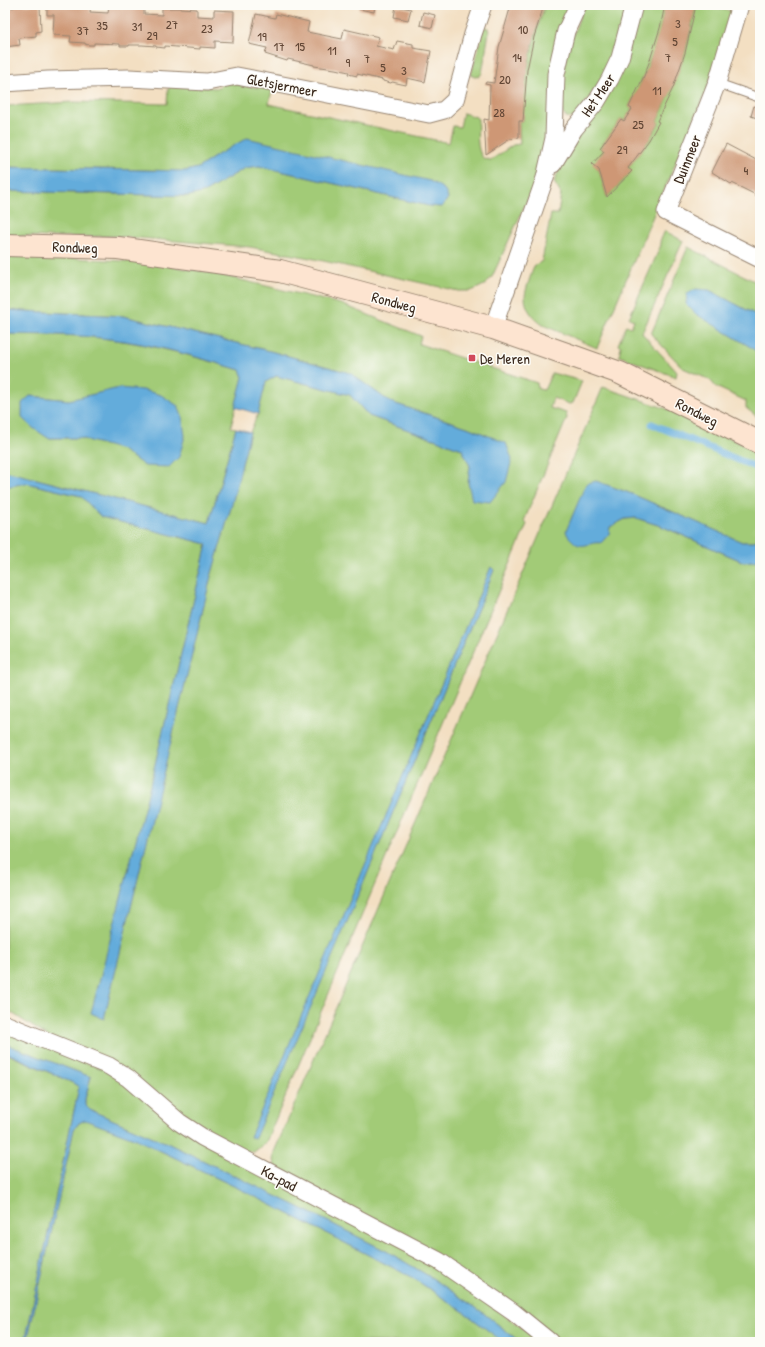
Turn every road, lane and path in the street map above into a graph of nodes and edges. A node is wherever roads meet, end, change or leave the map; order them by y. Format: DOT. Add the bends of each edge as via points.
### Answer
graph roads {
  1 [pos="483,5"];
  2 [pos="578,5"];
  3 [pos="634,5"];
  4 [pos="740,5"];
  5 [pos="5,83"];
  6 [pos="717,83"];
  7 [pos="760,98"];
  8 [pos="545,178"];
  9 [pos="5,245"];
  10 [pos="760,259"];
  11 [pos="492,328"];
  12 [pos="760,443"];
  13 [pos="5,1024"];
  14 [pos="550,1342"];
  1 -- 5 [label="street, Gletsjermeer" via="455,100 444,110 428,114 237,76 208,82 129,78"];
  2 -- 8 [label="street, Het Meer" via="566,31 556,74 554,138"];
  3 -- 8 [label="street, Het Meer" via="620,58 610,79 597,101 574,129"];
  4 -- 6 [label="street, Duinmeer"];
  6 -- 7 [label="lane"];
  6 -- 10 [label="street, Duinmeer" via="666,212"];
  8 -- 11 [label="street, Het Meer"];
  9 -- 11 [label="main road, Rondweg" via="118,248 280,271"];
  11 -- 12 [label="main road, Rondweg" via="620,373"];
  13 -- 14 [label="street, Ka-pad" via="109,1066 128,1078 179,1122 202,1137 439,1261 514,1312"];
}
